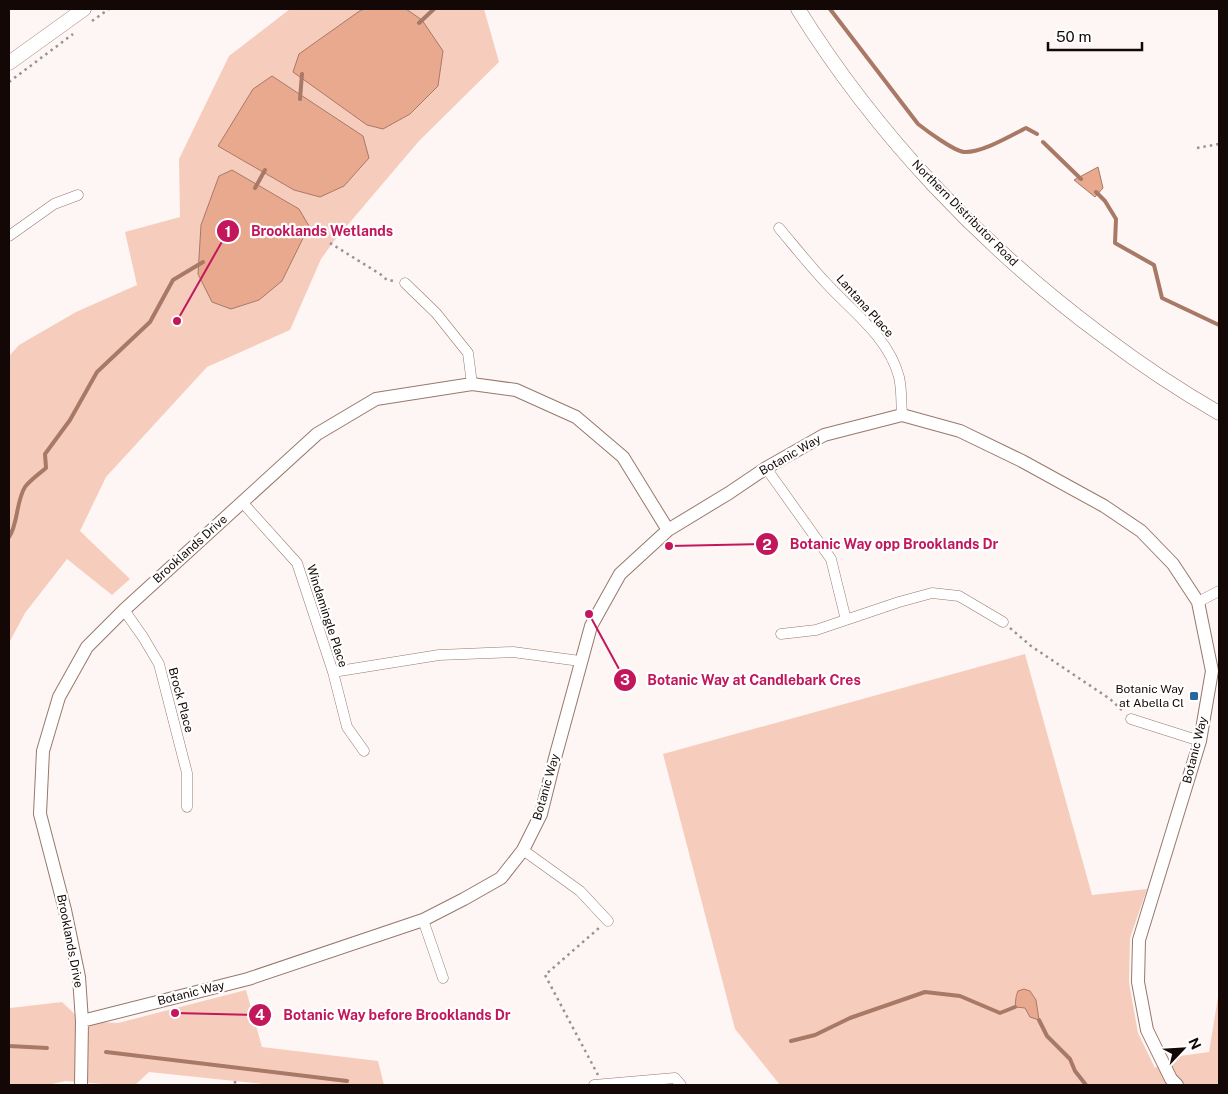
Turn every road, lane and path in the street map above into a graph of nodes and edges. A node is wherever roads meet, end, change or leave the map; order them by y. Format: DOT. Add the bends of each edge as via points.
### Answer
graph roads {
  1 [pos="84,9"];
  2 [pos="109,9"];
  3 [pos="798,9"];
  4 [pos="85,26"];
  5 [pos="78,31"];
  6 [pos="9,63"];
  7 [pos="9,82"];
  8 [pos="1219,144"];
  9 [pos="1197,148"];
  10 [pos="78,195"];
  11 [pos="779,228"];
  12 [pos="9,236"];
  13 [pos="330,243"];
  14 [pos="387,280"];
  15 [pos="406,283"];
  16 [pos="472,384"];
  17 [pos="1219,413"];
  18 [pos="902,415"];
  19 [pos="766,468"];
  20 [pos="242,502"];
  21 [pos="668,530"];
  22 [pos="1219,591"];
  23 [pos="1198,602"];
  24 [pos="124,610"];
  25 [pos="846,620"];
  26 [pos="1002,622"];
  27 [pos="781,634"];
  28 [pos="580,661"];
  29 [pos="333,672"];
  30 [pos="1131,719"];
  31 [pos="1200,741"];
  32 [pos="364,751"];
  33 [pos="187,807"];
  34 [pos="523,850"];
  35 [pos="423,920"];
  36 [pos="608,921"];
  37 [pos="443,978"];
  38 [pos="82,1021"];
  39 [pos="592,1064"];
  40 [pos="81,1085"];
  41 [pos="594,1085"];
  42 [pos="682,1085"];
  43 [pos="1177,1085"];
  1 -- 6 [label="main road"];
  2 -- 4 [label="path"];
  3 -- 17 [label="main road, Northern Distributor Road" via="880,124 998,250 1124,352"];
  5 -- 7 [label="path"];
  8 -- 9 [label="path"];
  10 -- 12 [label="street" via="54,204"];
  11 -- 18 [label="street, Lantana Place" via="876,334 888,352 898,375"];
  13 -- 14 [label="path"];
  15 -- 16 [label="street" via="436,313 468,353"];
  16 -- 20 [label="street, Brooklands Drive" via="376,399 317,434"];
  16 -- 21 [label="street, Brooklands Drive" via="516,390 576,417 623,456"];
  18 -- 19 [label="street, Botanic Way" via="824,435"];
  18 -- 23 [label="street, Botanic Way" via="960,431 1104,506 1141,531 1173,564"];
  19 -- 21 [label="street, Botanic Way"];
  19 -- 25 [label="street" via="830,559"];
  20 -- 24 [label="street, Brooklands Drive"];
  20 -- 29 [label="street, Windamingle Place" via="298,563"];
  21 -- 28 [label="street, Botanic Way" via="620,574 591,626"];
  22 -- 23 [label="street"];
  23 -- 31 [label="street, Botanic Way" via="1212,671"];
  24 -- 33 [label="street, Brock Place" via="159,664 187,773"];
  24 -- 38 [label="street, Brooklands Drive" via="87,647 59,698 43,751 40,814 79,977"];
  25 -- 26 [label="street" via="932,593 959,596"];
  25 -- 27 [label="street" via="816,630"];
  26 -- 30 [label="path" via="1031,646 1110,699"];
  28 -- 29 [label="street" via="514,652 439,655"];
  28 -- 34 [label="street, Botanic Way" via="541,814"];
  29 -- 32 [label="street, Windamingle Place" via="347,727"];
  30 -- 31 [label="street"];
  31 -- 43 [label="street, Botanic Way" via="1139,940 1138,982 1146,1030 1171,1080"];
  34 -- 35 [label="street, Botanic Way" via="501,878"];
  34 -- 36 [label="street" via="580,891"];
  35 -- 37 [label="street"];
  35 -- 38 [label="street, Botanic Way" via="248,979"];
  36 -- 39 [label="path" via="545,974"];
  38 -- 40 [label="street, Brooklands Drive"];
  41 -- 42 [label="street" via="676,1078"];
}
